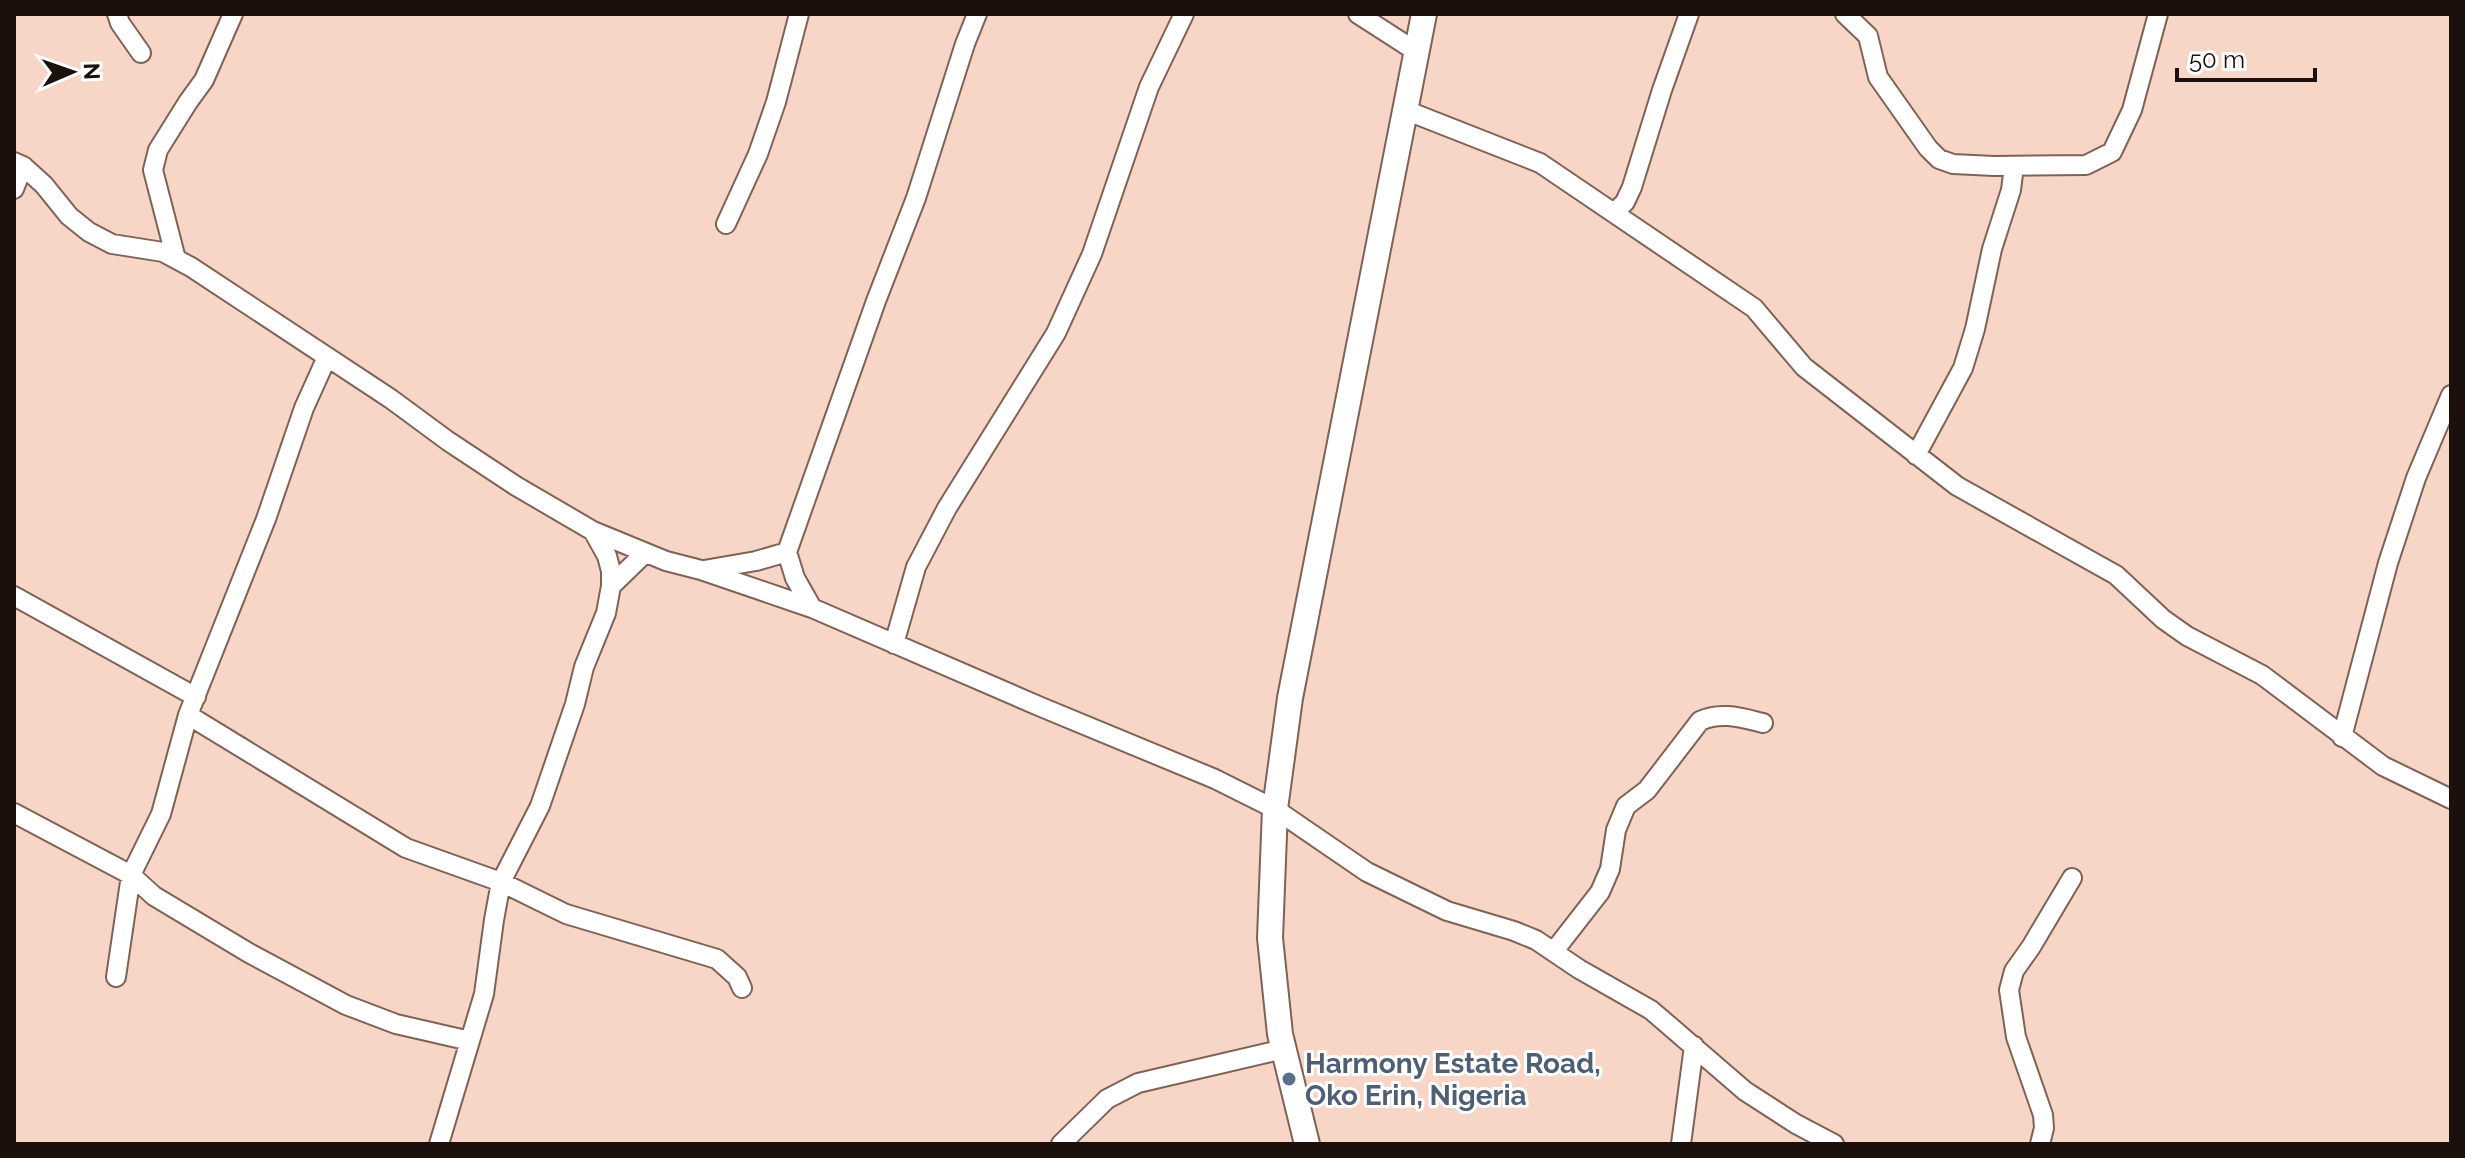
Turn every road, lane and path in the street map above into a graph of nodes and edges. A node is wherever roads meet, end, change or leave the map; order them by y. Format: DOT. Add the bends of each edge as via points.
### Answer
graph roads {
  1 [pos="117,14"];
  2 [pos="233,14"];
  3 [pos="799,14"];
  4 [pos="977,14"];
  5 [pos="1184,14"];
  6 [pos="1358,14"];
  7 [pos="1424,14"];
  8 [pos="1689,14"];
  9 [pos="1845,14"];
  10 [pos="2158,14"];
  11 [pos="1417,52"];
  12 [pos="141,53"];
  13 [pos="1405,110"];
  14 [pos="19,164"];
  15 [pos="2014,166"];
  16 [pos="14,189"];
  17 [pos="1614,213"];
  18 [pos="726,224"];
  19 [pos="176,259"];
  20 [pos="327,357"];
  21 [pos="2451,395"];
  22 [pos="1916,455"];
  23 [pos="593,531"];
  24 [pos="787,552"];
  25 [pos="645,553"];
  26 [pos="701,570"];
  27 [pos="611,586"];
  28 [pos="14,596"];
  29 [pos="812,608"];
  30 [pos="894,644"];
  31 [pos="192,706"];
  32 [pos="1763,723"];
  33 [pos="2342,737"];
  34 [pos="2451,786"];
  35 [pos="2427,788"];
  36 [pos="2451,799"];
  37 [pos="1275,809"];
  38 [pos="14,813"];
  39 [pos="131,875"];
  40 [pos="2072,878"];
  41 [pos="501,882"];
  42 [pos="1554,951"];
  43 [pos="116,977"];
  44 [pos="742,988"];
  45 [pos="470,1041"];
  46 [pos="1694,1046"];
  47 [pos="1284,1049"];
  48 [pos="439,1144"];
  49 [pos="1061,1144"];
  50 [pos="1307,1144"];
  51 [pos="1681,1144"];
  52 [pos="1834,1144"];
  53 [pos="2040,1144"];
  1 -- 12 [label="street"];
  2 -- 19 [label="street" via="204,80 158,150 153,170"];
  3 -- 18 [label="street" via="758,154"];
  4 -- 24 [label="street"];
  5 -- 30 [label="street" via="1149,87 1092,254 1056,333 916,567"];
  6 -- 11 [label="street"];
  7 -- 11 [label="street"];
  8 -- 17 [label="street" via="1632,187"];
  9 -- 15 [label="street" via="1868,36 1878,77 1939,159"];
  10 -- 15 [label="street" via="2132,110 2112,152 2086,165"];
  11 -- 13 [label="street"];
  13 -- 17 [label="street" via="1540,163"];
  13 -- 37 [label="street" via="1290,698"];
  14 -- 16 [label="street"];
  14 -- 19 [label="street" via="89,232 112,244"];
  15 -- 22 [label="street" via="1963,368"];
  17 -- 22 [label="street" via="1754,308 1804,367"];
  19 -- 20 [label="street"];
  20 -- 23 [label="street" via="505,479"];
  20 -- 31 [label="street"];
  21 -- 33 [label="street" via="2388,563"];
  22 -- 33 [label="street" via="1957,486 2116,575 2163,619 2262,675"];
  23 -- 25 [label="street"];
  23 -- 27 [label="street" via="607,556"];
  24 -- 26 [label="street"];
  24 -- 29 [label="street"];
  25 -- 26 [label="street"];
  25 -- 27 [label="street"];
  26 -- 29 [label="street"];
  27 -- 41 [label="street" via="540,806"];
  28 -- 31 [label="street"];
  29 -- 30 [label="street"];
  30 -- 37 [label="street" via="1142,747"];
  31 -- 39 [label="street" via="161,814"];
  31 -- 41 [label="street" via="406,848"];
  32 -- 42 [label="street" via="1729,716 1700,721 1647,790 1626,806 1600,892"];
  33 -- 35 [label="street"];
  34 -- 35 [label="street"];
  35 -- 36 [label="street"];
  37 -- 42 [label="street" via="1367,872 1447,911 1514,931"];
  37 -- 47 [label="street" via="1270,938"];
  38 -- 39 [label="street"];
  39 -- 43 [label="street"];
  39 -- 45 [label="street" via="154,896 346,1005 396,1024"];
  40 -- 53 [label="street" via="2014,971 2009,990 2016,1037 2043,1115"];
  41 -- 44 [label="street" via="566,914 717,959"];
  41 -- 45 [label="street" via="484,994"];
  42 -- 46 [label="street" via="1651,1010"];
  45 -- 48 [label="street"];
  46 -- 51 [label="street"];
  46 -- 52 [label="street" via="1745,1091"];
  47 -- 49 [label="street" via="1138,1083 1107,1099"];
  47 -- 50 [label="street"];
}
